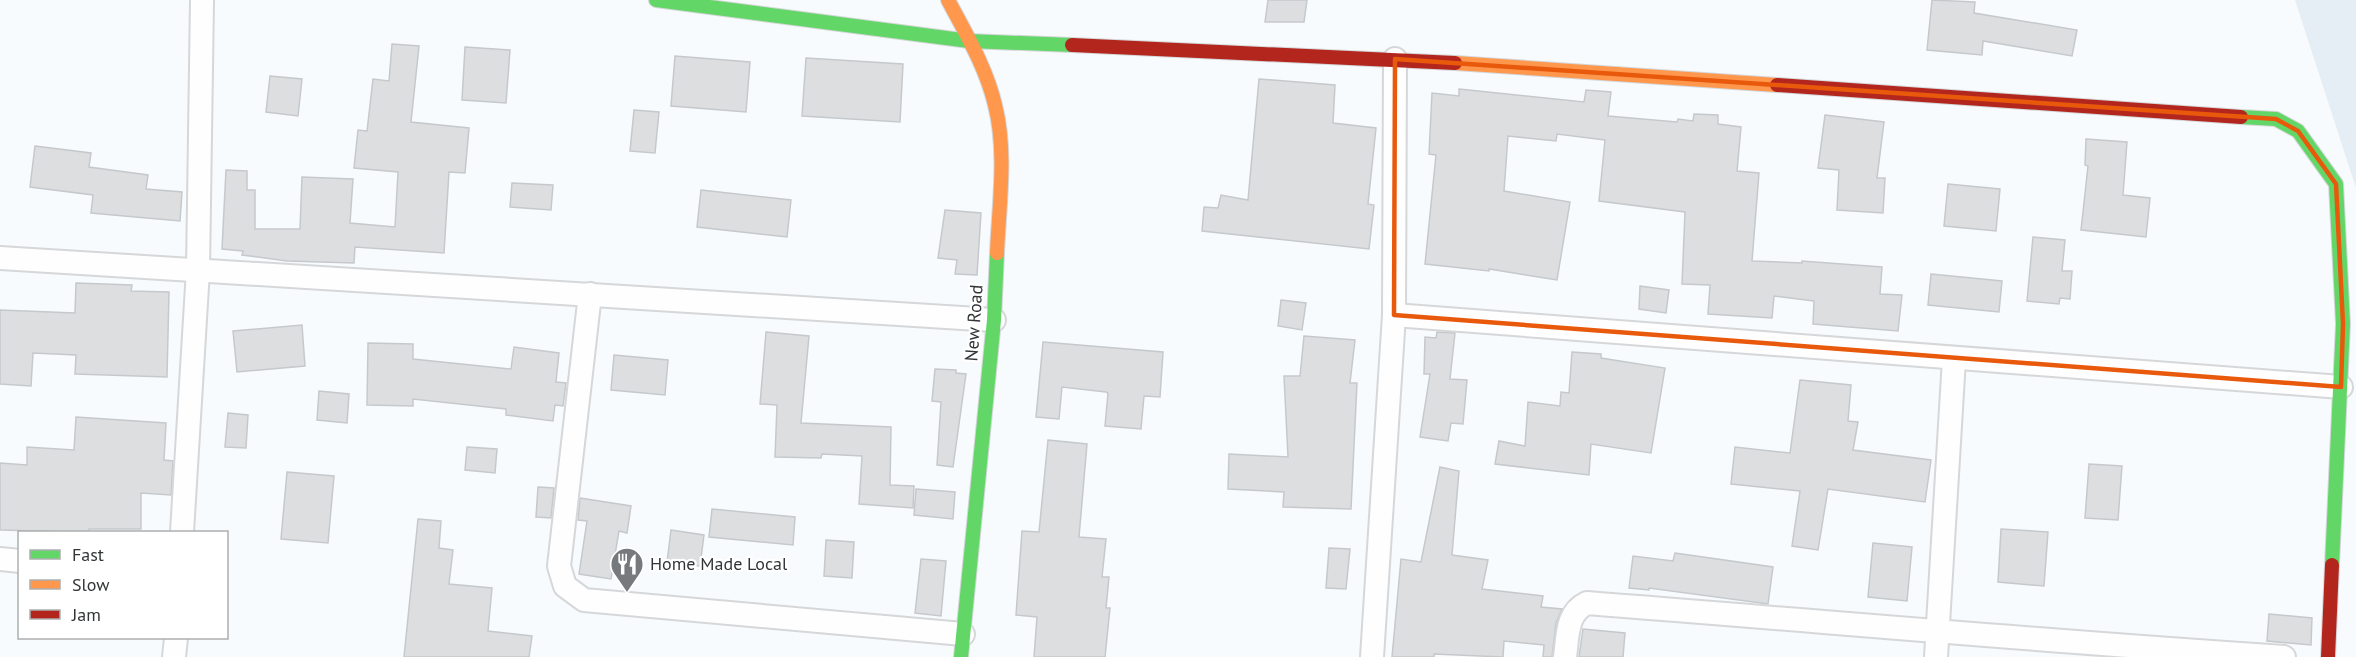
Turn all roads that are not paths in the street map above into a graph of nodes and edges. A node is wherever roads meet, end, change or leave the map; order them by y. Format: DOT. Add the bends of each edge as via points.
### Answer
graph roads {
  1 [pos="202,0"];
  2 [pos="656,0"];
  3 [pos="948,0"];
  4 [pos="969,41"];
  5 [pos="1395,59"];
  6 [pos="0,258"];
  7 [pos="198,270"];
  8 [pos="590,294"];
  9 [pos="1394,315"];
  10 [pos="994,320"];
  11 [pos="1954,359"];
  12 [pos="2341,387"];
  13 [pos="182,531"];
  14 [pos="0,559"];
  15 [pos="18,561"];
  16 [pos="1937,629"];
  17 [pos="963,633"];
  18 [pos="176,639"];
  19 [pos="2120,652"];
  20 [pos="174,657"];
  21 [pos="961,657"];
  22 [pos="1372,657"];
  23 [pos="1565,657"];
  24 [pos="1936,657"];
  25 [pos="2284,657"];
  26 [pos="2328,657"];
  1 -- 7 [label="street"];
  2 -- 4 [label="street"];
  3 -- 4 [label="street, New Road"];
  4 -- 5 [label="street"];
  4 -- 10 [label="street, New Road" via="996,107 1001,160"];
  5 -- 9 [label="street"];
  5 -- 12 [label="street" via="2276,119 2298,131 2336,184 2343,324"];
  6 -- 7 [label="street"];
  7 -- 8 [label="street"];
  7 -- 13 [label="street"];
  8 -- 10 [label="street"];
  8 -- 17 [label="street" via="559,566 565,586 584,600"];
  9 -- 11 [label="street"];
  9 -- 22 [label="street"];
  10 -- 17 [label="street, New Road"];
  11 -- 12 [label="street"];
  11 -- 16 [label="street"];
  12 -- 26 [label="street"];
  14 -- 15 [label="street"];
  16 -- 19 [label="street"];
  16 -- 23 [label="street" via="1587,603 1571,617"];
  16 -- 24 [label="street"];
  17 -- 21 [label="street, New Road"];
  18 -- 20 [label="street"];
  19 -- 25 [label="street"];
}
